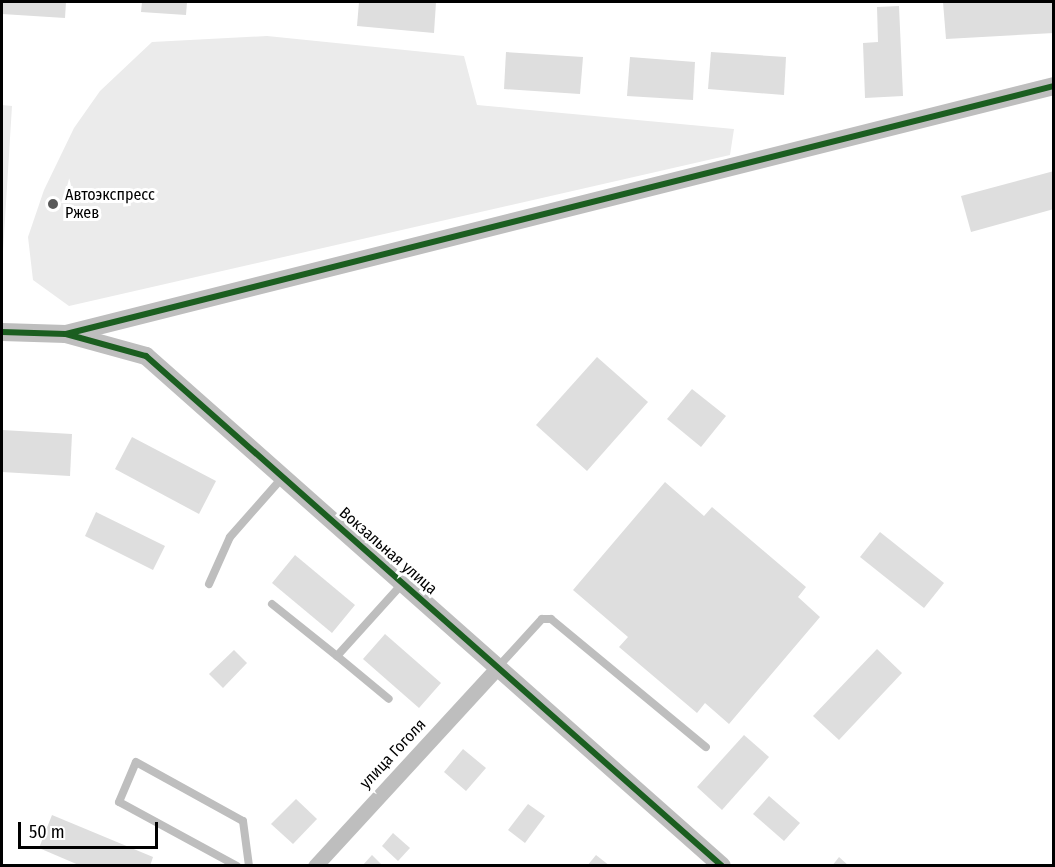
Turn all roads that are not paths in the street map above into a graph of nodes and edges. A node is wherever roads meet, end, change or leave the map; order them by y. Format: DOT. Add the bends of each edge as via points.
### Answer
graph roads {
  1 [pos="1053,86"];
  2 [pos="2,332"];
  3 [pos="66,334"];
  4 [pos="283,477"];
  5 [pos="403,583"];
  6 [pos="209,584"];
  7 [pos="272,604"];
  8 [pos="337,656"];
  9 [pos="498,667"];
  10 [pos="389,699"];
  11 [pos="706,747"];
  12 [pos="237,866"];
  13 [pos="249,866"];
  14 [pos="315,866"];
  15 [pos="722,866"];
  1 -- 3 [label="street"];
  2 -- 3 [label="street, Вокзальная улица"];
  3 -- 4 [label="street, Вокзальная улица" via="146,356"];
  4 -- 5 [label="street, Вокзальная улица"];
  4 -- 6 [label="lane" via="230,537"];
  5 -- 8 [label="lane"];
  5 -- 9 [label="street, Вокзальная улица"];
  7 -- 8 [label="lane"];
  8 -- 10 [label="lane"];
  9 -- 11 [label="lane" via="542,619 551,619"];
  9 -- 14 [label="street, улица Гоголя"];
  9 -- 15 [label="street, Вокзальная улица"];
  12 -- 13 [label="lane" via="119,802 136,762 243,820"];
}
